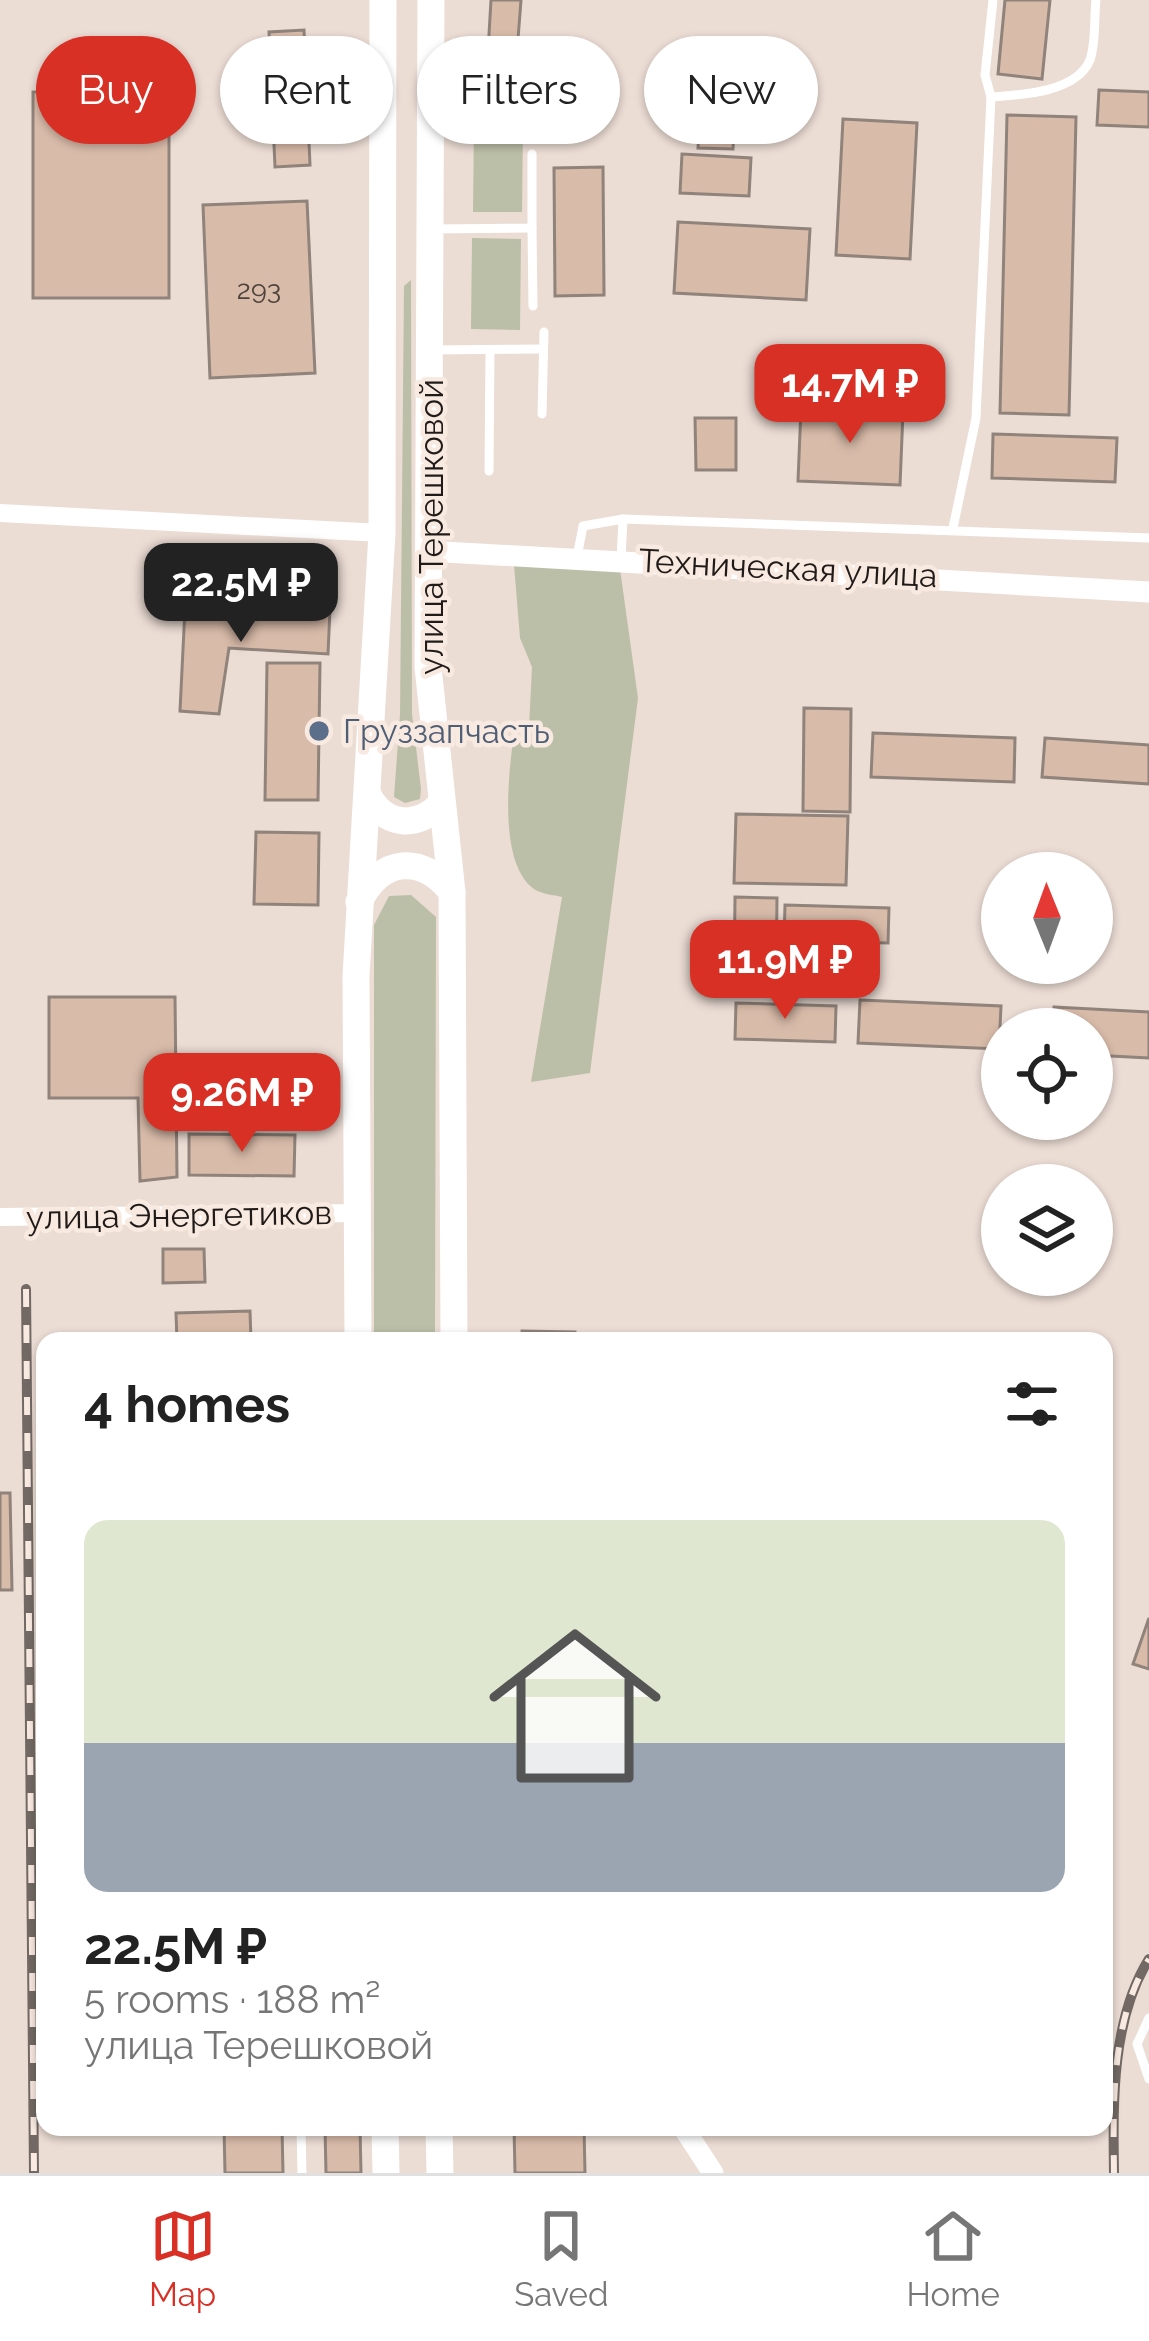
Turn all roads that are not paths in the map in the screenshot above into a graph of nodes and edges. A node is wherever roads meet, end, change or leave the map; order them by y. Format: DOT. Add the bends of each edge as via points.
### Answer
graph roads {
  1 [pos="383,0"];
  2 [pos="431,0"];
  3 [pos="993,0"];
  4 [pos="1096,0"];
  5 [pos="431,36"];
  6 [pos="991,97"];
  7 [pos="431,144"];
  8 [pos="532,154"];
  9 [pos="532,228"];
  10 [pos="432,229"];
  11 [pos="383,278"];
  12 [pos="432,278"];
  13 [pos="533,306"];
  14 [pos="544,332"];
  15 [pos="543,349"];
  16 [pos="431,350"];
  17 [pos="490,350"];
  18 [pos="542,415"];
  19 [pos="489,472"];
  20 [pos="0,513"];
  21 [pos="623,519"];
  22 [pos="953,528"];
  23 [pos="382,533"];
  24 [pos="1149,538"];
  25 [pos="428,551"];
  26 [pos="577,557"];
  27 [pos="621,559"];
  28 [pos="1149,592"];
  29 [pos="368,795"];
  30 [pos="442,802"];
  31 [pos="452,892"];
  32 [pos="359,902"];
  33 [pos="358,1213"];
  34 [pos="0,1217"];
  35 [pos="358,1332"];
  36 [pos="454,1332"];
  37 [pos="1149,2018"];
  38 [pos="1149,2079"];
  39 [pos="301,2136"];
  40 [pos="385,2136"];
  41 [pos="439,2136"];
  42 [pos="689,2136"];
  43 [pos="302,2173"];
  44 [pos="386,2173"];
  45 [pos="440,2173"];
  46 [pos="713,2173"];
  1 -- 11 [label="main road, улица Терешковой"];
  2 -- 5 [label="main road, улица Терешковой"];
  3 -- 6 [label="lane" via="985,75"];
  4 -- 6 [label="lane" via="1089,62 1075,76 1038,93"];
  6 -- 22 [label="lane" via="976,418"];
  7 -- 10 [label="main road, улица Терешковой"];
  8 -- 9 [label="lane"];
  9 -- 10 [label="lane"];
  9 -- 13 [label="lane"];
  10 -- 12 [label="main road, улица Терешковой"];
  11 -- 12 [label="main road" via="410,265"];
  11 -- 23 [label="main road, улица Терешковой"];
  12 -- 16 [label="main road, улица Терешковой"];
  14 -- 15 [label="lane"];
  15 -- 17 [label="lane"];
  15 -- 18 [label="lane"];
  16 -- 17 [label="lane"];
  16 -- 25 [label="main road, улица Терешковой"];
  17 -- 19 [label="lane"];
  20 -- 23 [label="street"];
  21 -- 22 [label="lane"];
  21 -- 26 [label="lane" via="583,526"];
  21 -- 27 [label="lane"];
  22 -- 24 [label="lane"];
  23 -- 29 [label="main road, улица Терешковой"];
  25 -- 26 [label="street, Техническая улица"];
  25 -- 30 [label="main road, улица Терешковой" via="428,667"];
  26 -- 27 [label="street, Техническая улица"];
  27 -- 28 [label="street, Техническая улица"];
  29 -- 30 [label="main road" via="385,817 400,821 431,815"];
  29 -- 32 [label="main road, улица Терешковой"];
  30 -- 31 [label="main road, улица Терешковой"];
  31 -- 32 [label="main road" via="425,866 409,864 379,873"];
  31 -- 36 [label="main road, улица Терешковой"];
  32 -- 33 [label="main road, улица Терешковой"];
  33 -- 34 [label="street, улица Энергетиков"];
  33 -- 35 [label="main road, улица Терешковой"];
  37 -- 38 [label="lane" via="1137,2044"];
  39 -- 43 [label="lane"];
  40 -- 44 [label="main road"];
  41 -- 45 [label="main road"];
  42 -- 46 [label="street"];
}
